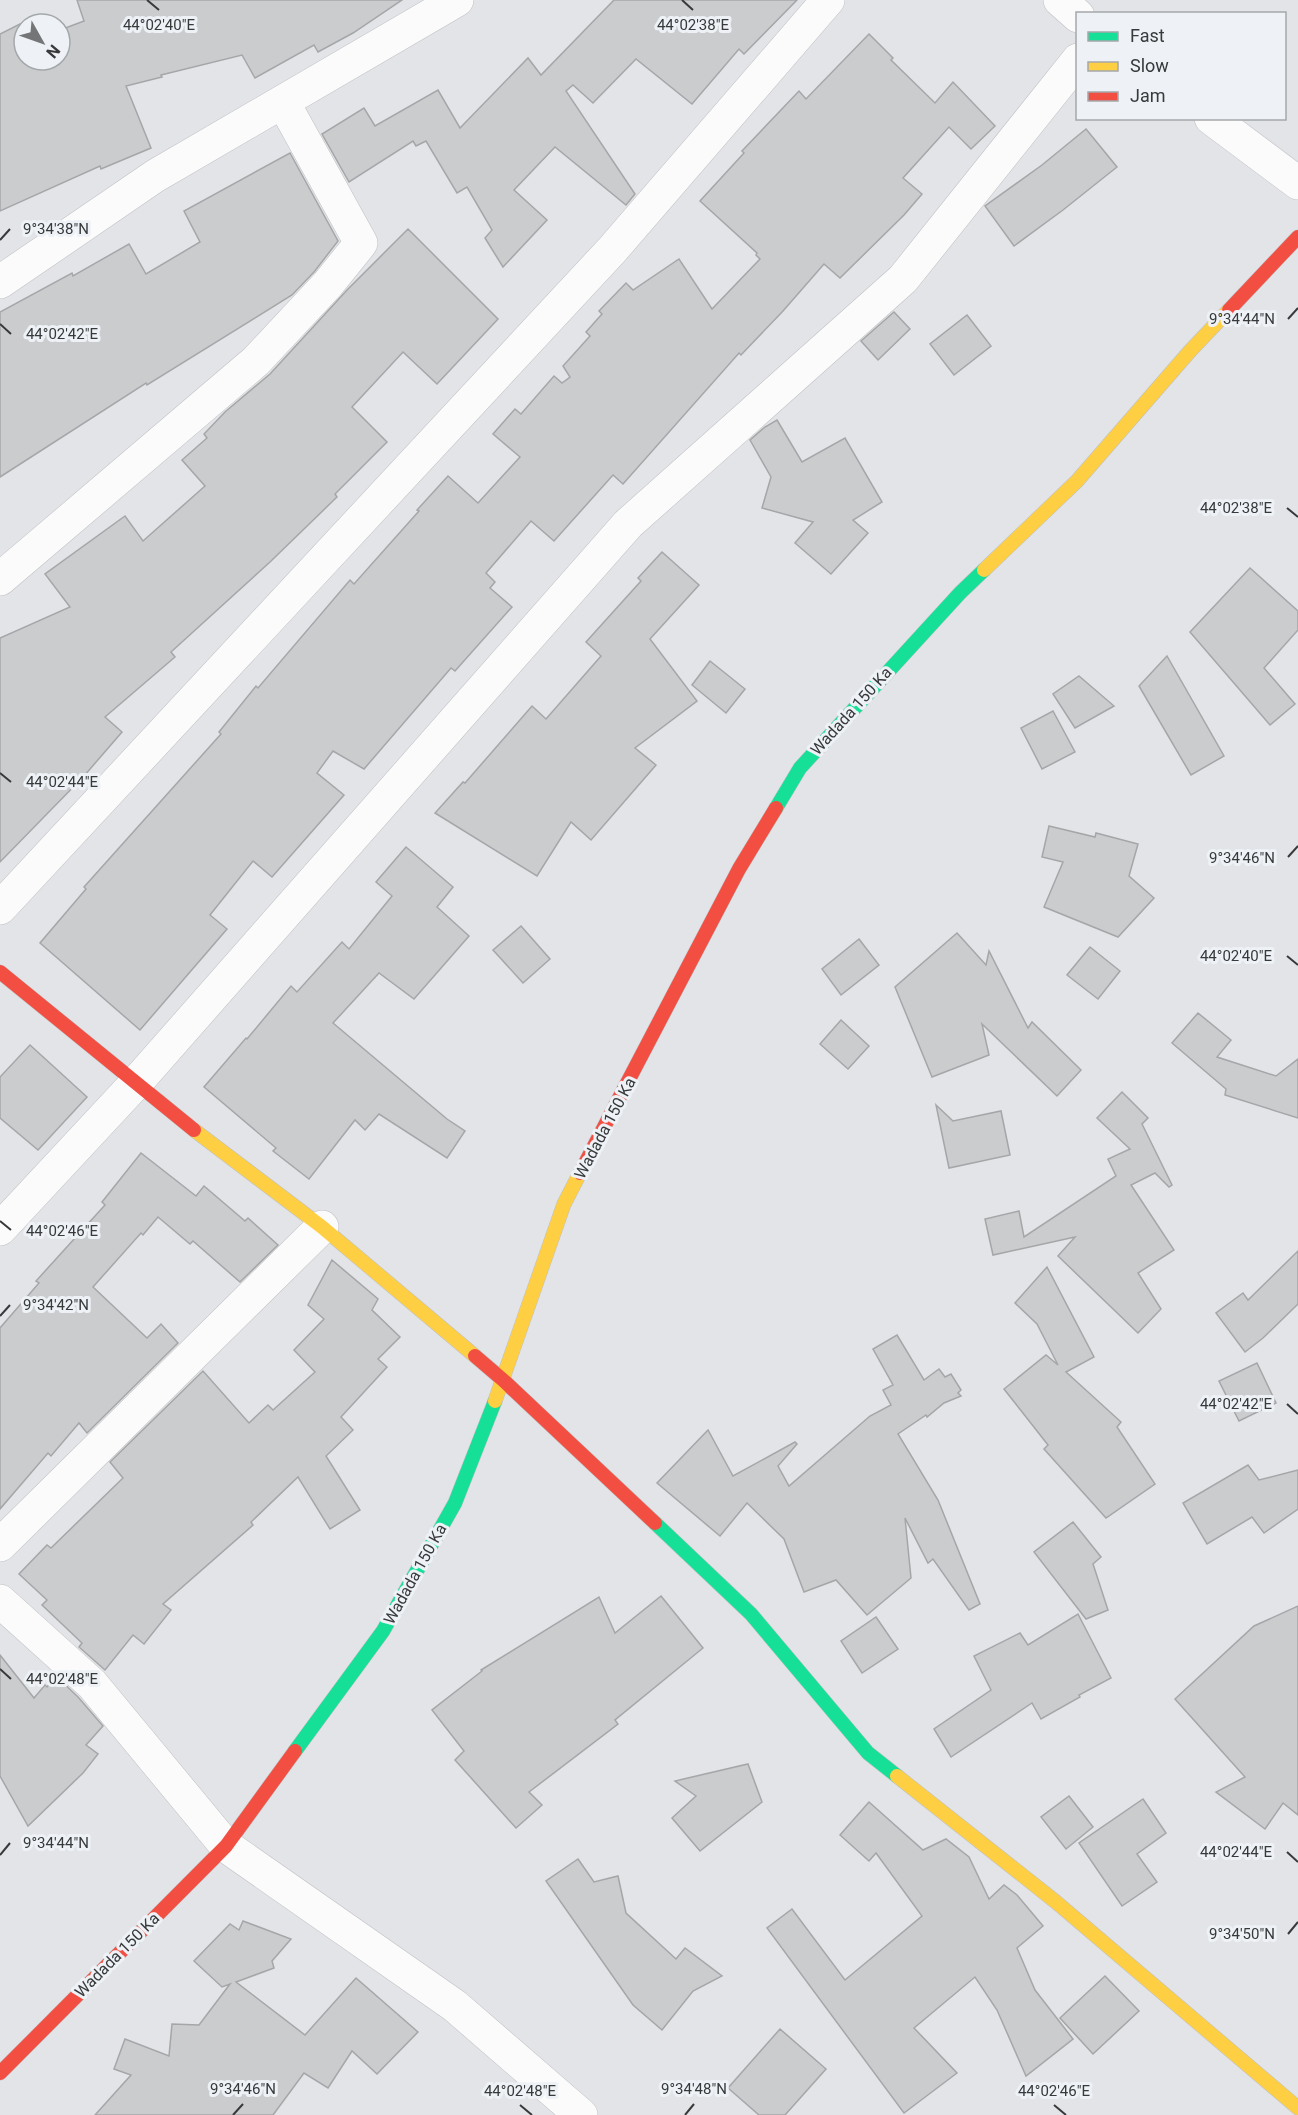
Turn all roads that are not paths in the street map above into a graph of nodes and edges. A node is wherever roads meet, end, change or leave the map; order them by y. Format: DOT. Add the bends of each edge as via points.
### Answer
graph roads {
  1 [pos="457,0"];
  2 [pos="828,0"];
  3 [pos="1060,0"];
  4 [pos="1076,15"];
  5 [pos="1076,61"];
  6 [pos="283,102"];
  7 [pos="1214,120"];
  8 [pos="1298,183"];
  9 [pos="1298,237"];
  10 [pos="0,282"];
  11 [pos="0,579"];
  12 [pos="0,908"];
  13 [pos="0,972"];
  14 [pos="135,1084"];
  15 [pos="322,1227"];
  16 [pos="0,1229"];
  17 [pos="503,1380"];
  18 [pos="0,1545"];
  19 [pos="0,1601"];
  20 [pos="226,1846"];
  21 [pos="0,2073"];
  22 [pos="1298,2108"];
  23 [pos="581,2115"];
  1 -- 6 [label="street"];
  2 -- 12 [label="street" via="612,250"];
  3 -- 4 [label="street"];
  5 -- 14 [label="street" via="903,279 628,524"];
  6 -- 10 [label="street" via="155,176"];
  6 -- 11 [label="street" via="361,243 256,362"];
  7 -- 8 [label="street"];
  9 -- 17 [label="street, Wadada 150 Ka" via="1190,351 1077,481 960,593 800,768 739,868 564,1204"];
  13 -- 14 [label="street"];
  14 -- 15 [label="street"];
  14 -- 16 [label="street"];
  15 -- 17 [label="street"];
  15 -- 18 [label="street"];
  17 -- 20 [label="street, Wadada 150 Ka" via="455,1503 383,1631"];
  17 -- 22 [label="street" via="750,1614 868,1753 1056,1902"];
  19 -- 20 [label="street" via="92,1684"];
  20 -- 21 [label="street, Wadada 150 Ka"];
  20 -- 23 [label="street" via="455,2006"];
}
